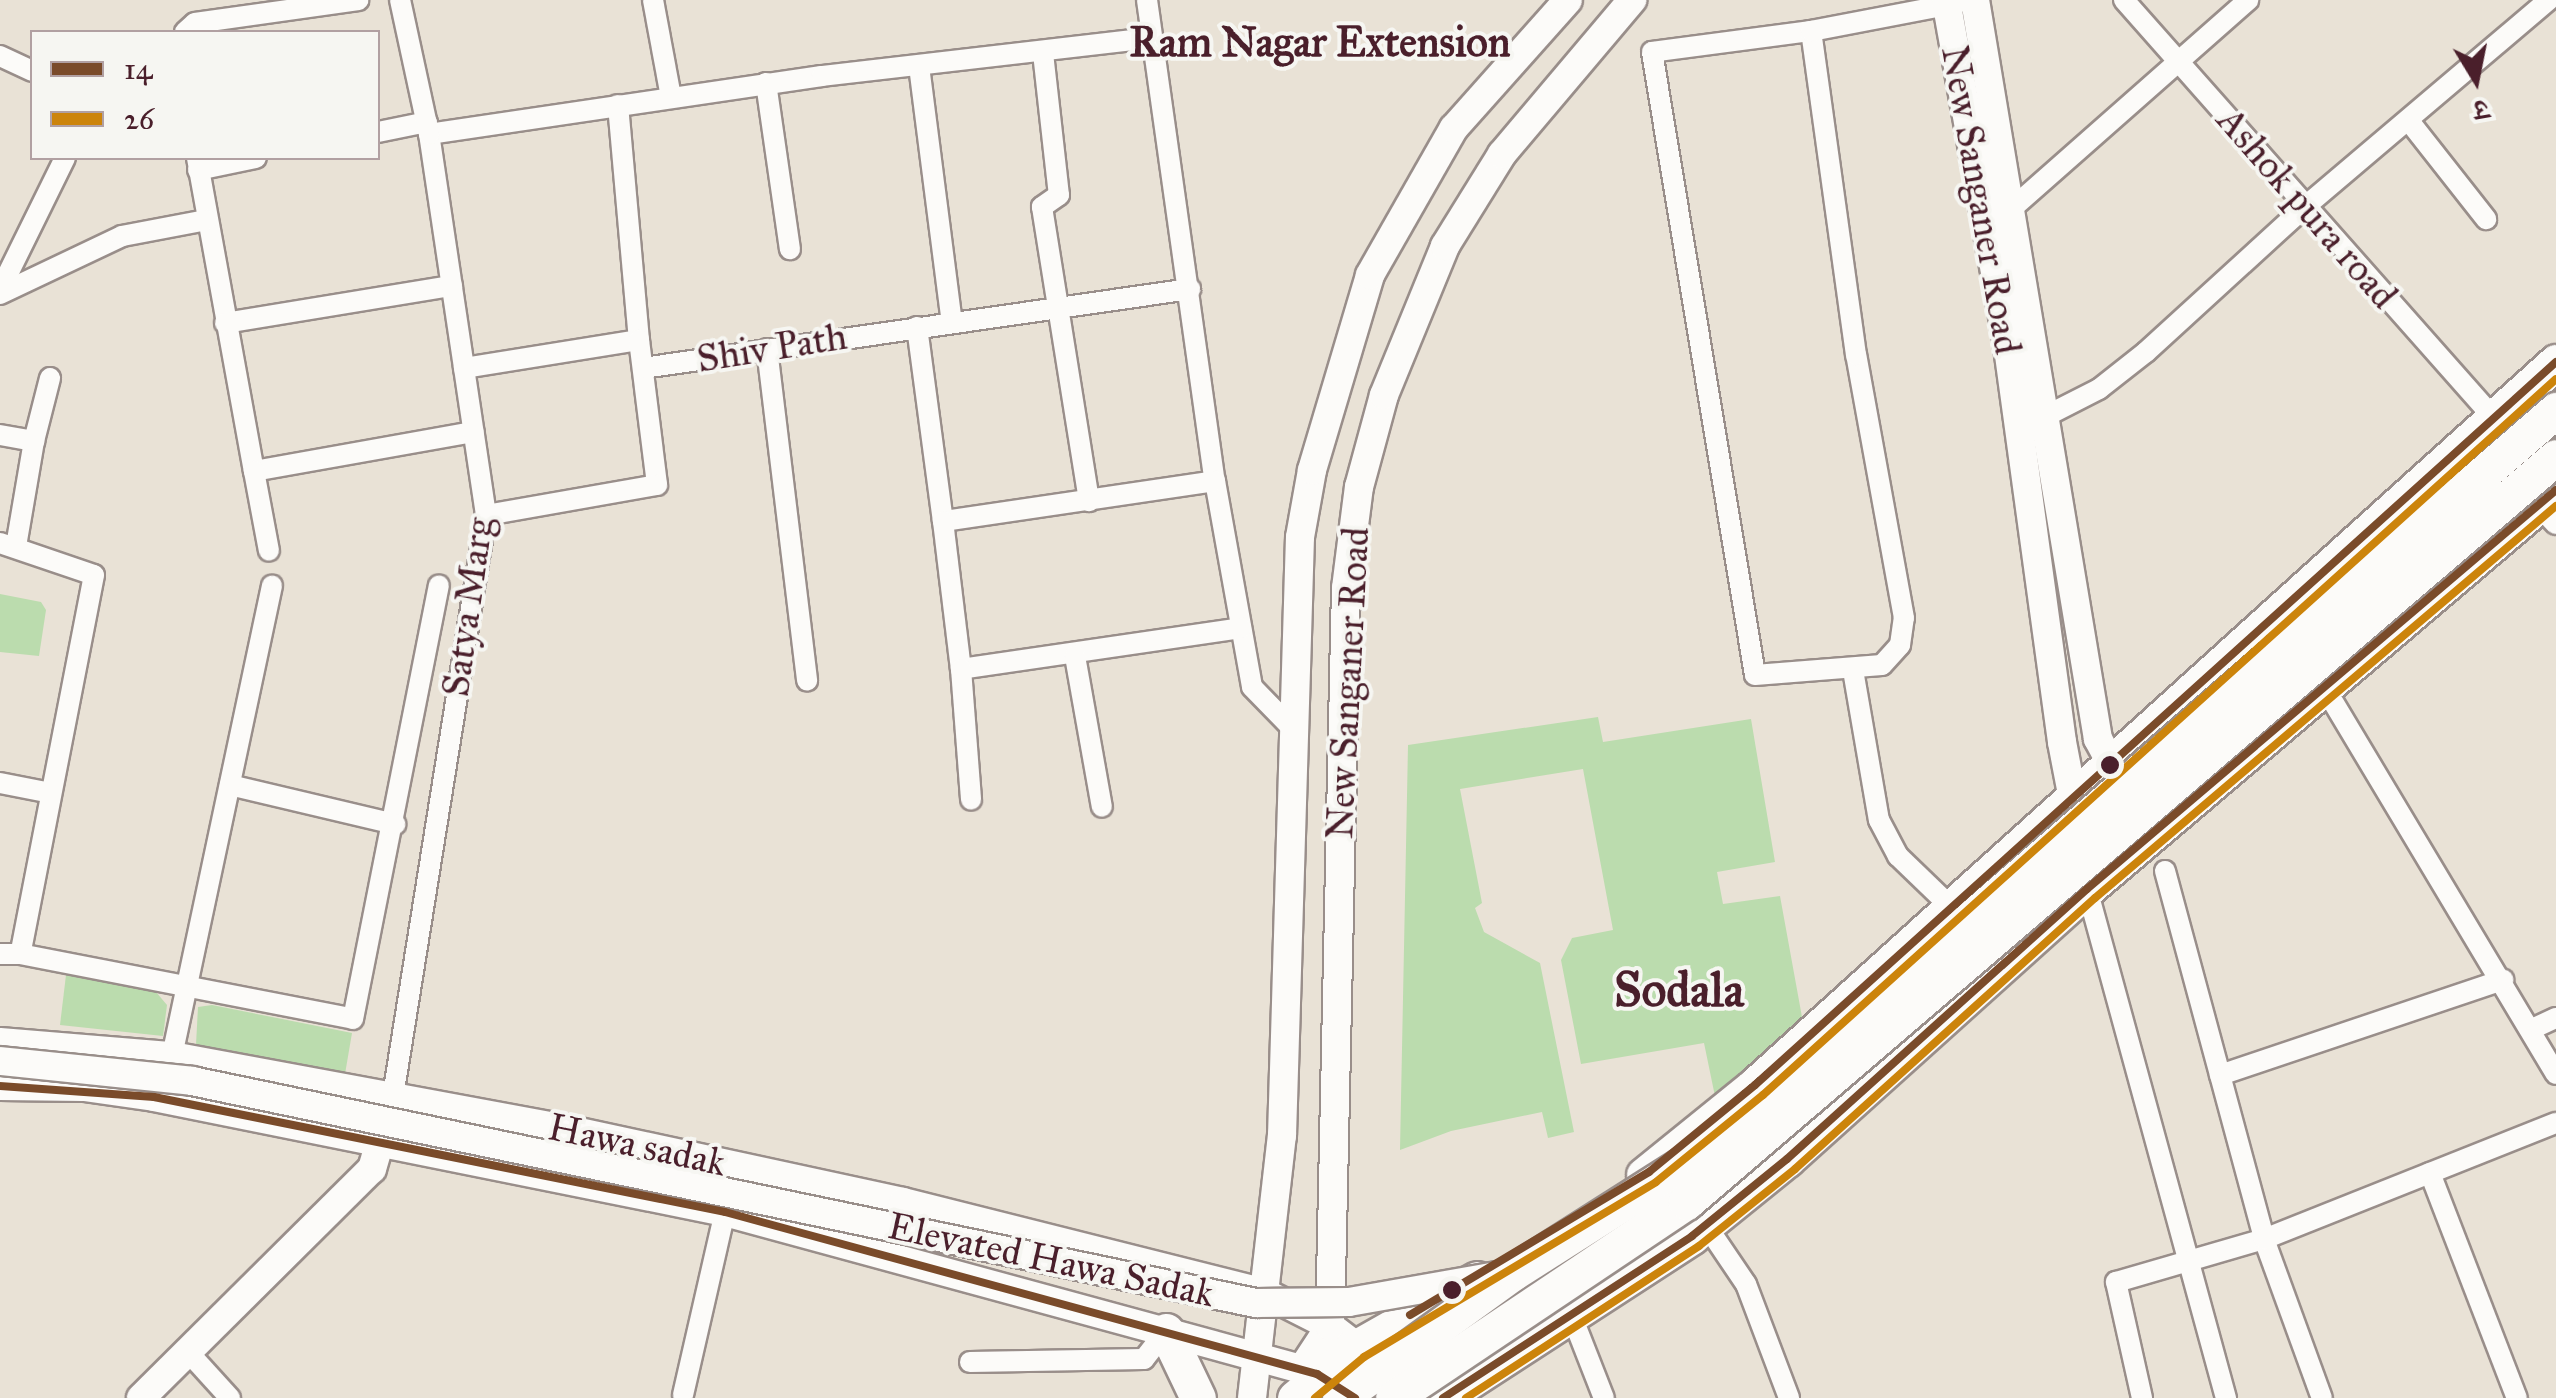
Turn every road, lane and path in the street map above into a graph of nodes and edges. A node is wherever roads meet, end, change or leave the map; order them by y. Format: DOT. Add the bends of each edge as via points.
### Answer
graph roads {
  1 [pos="358,0"];
  2 [pos="400,0"];
  3 [pos="653,0"];
  4 [pos="1147,0"];
  5 [pos="1568,0"];
  6 [pos="1632,0"];
  7 [pos="2124,0"];
  8 [pos="2248,0"];
  9 [pos="2549,0"];
  10 [pos="1960,1"];
  11 [pos="186,30"];
  12 [pos="1811,31"];
  13 [pos="1149,38"];
  14 [pos="1043,53"];
  15 [pos="0,56"];
  16 [pos="2179,62"];
  17 [pos="919,66"];
  18 [pos="30,71"];
  19 [pos="766,84"];
  20 [pos="671,97"];
  21 [pos="618,105"];
  22 [pos="2409,121"];
  23 [pos="428,128"];
  24 [pos="380,132"];
  25 [pos="64,160"];
  26 [pos="236,160"];
  27 [pos="197,164"];
  28 [pos="2307,205"];
  29 [pos="2010,212"];
  30 [pos="2486,219"];
  31 [pos="207,220"];
  32 [pos="790,249"];
  33 [pos="452,286"];
  34 [pos="1190,289"];
  35 [pos="0,292"];
  36 [pos="1056,306"];
  37 [pos="952,322"];
  38 [pos="225,323"];
  39 [pos="917,326"];
  40 [pos="639,340"];
  41 [pos="767,349"];
  42 [pos="2556,362"];
  43 [pos="464,368"];
  44 [pos="643,368"];
  45 [pos="50,378"];
  46 [pos="2556,410"];
  47 [pos="2492,415"];
  48 [pos="2044,417"];
  49 [pos="474,432"];
  50 [pos="0,435"];
  51 [pos="34,441"];
  52 [pos="2556,457"];
  53 [pos="254,471"];
  54 [pos="1215,481"];
  55 [pos="1089,501"];
  56 [pos="2550,506"];
  57 [pos="486,515"];
  58 [pos="943,520"];
  59 [pos="8,544"];
  60 [pos="268,551"];
  61 [pos="439,585"];
  62 [pos="272,586"];
  63 [pos="1241,628"];
  64 [pos="1075,656"];
  65 [pos="961,669"];
  66 [pos="1852,670"];
  67 [pos="807,680"];
  68 [pos="2323,684"];
  69 [pos="1294,730"];
  70 [pos="2108,762"];
  71 [pos="0,784"];
  72 [pos="230,784"];
  73 [pos="51,794"];
  74 [pos="2072,794"];
  75 [pos="971,800"];
  76 [pos="1102,807"];
  77 [pos="395,824"];
  78 [pos="2155,831"];
  79 [pos="2114,865"];
  80 [pos="2165,871"];
  81 [pos="2087,889"];
  82 [pos="1951,907"];
  83 [pos="10,954"];
  84 [pos="2503,980"];
  85 [pos="186,990"];
  86 [pos="2556,1018"];
  87 [pos="2532,1029"];
  88 [pos="0,1042"];
  89 [pos="172,1056"];
  90 [pos="0,1060"];
  91 [pos="2556,1074"];
  92 [pos="2220,1075"];
  93 [pos="0,1086"];
  94 [pos="393,1096"];
  95 [pos="2556,1123"];
  96 [pos="380,1138"];
  97 [pos="2430,1173"];
  98 [pos="725,1212"];
  99 [pos="1706,1225"];
  100 [pos="2264,1238"];
  101 [pos="2187,1264"];
  102 [pos="1514,1272"];
  103 [pos="1265,1293"];
  104 [pos="1571,1314"];
  105 [pos="1166,1331"];
  106 [pos="1344,1337"];
  107 [pos="189,1352"];
  108 [pos="1260,1358"];
  109 [pos="970,1362"];
  110 [pos="1314,1385"];
  111 [pos="684,1395"];
  112 [pos="141,1398"];
  113 [pos="230,1398"];
  114 [pos="1198,1398"];
  115 [pos="1252,1398"];
  116 [pos="1355,1398"];
  117 [pos="1393,1398"];
  118 [pos="1427,1398"];
  119 [pos="1444,1398"];
  120 [pos="1604,1398"];
  121 [pos="1789,1398"];
  122 [pos="2142,1398"];
  123 [pos="2226,1398"];
  124 [pos="2322,1398"];
  125 [pos="2518,1398"];
  1 -- 11 [label="street" via="195,23"];
  2 -- 23 [label="street, Satya Marg"];
  3 -- 20 [label="street"];
  4 -- 13 [label="street"];
  5 -- 69 [label="main road, New Sanganer Road" via="1454,128 1370,275 1312,470 1300,538"];
  6 -- 106 [label="main road, New Sanganer Road" via="1502,154 1445,246 1384,396 1359,488 1346,588"];
  7 -- 16 [label="street, Ashok pura road"];
  8 -- 16 [label="street"];
  9 -- 22 [label="street"];
  10 -- 12 [label="street"];
  10 -- 29 [label="main road, New Sanganer Road"];
  10 -- 74 [label="main road, New Sanganer Road"];
  12 -- 66 [label="street" via="1856,355 1904,618 1900,644 1882,665"];
  12 -- 66 [label="street" via="1652,52 1755,676"];
  13 -- 14 [label="street"];
  13 -- 34 [label="street"];
  14 -- 17 [label="street"];
  14 -- 36 [label="street" via="1059,195 1042,207"];
  15 -- 18 [label="street"];
  16 -- 28 [label="street, Ashok pura road"];
  16 -- 29 [label="street"];
  17 -- 19 [label="street"];
  17 -- 37 [label="street"];
  19 -- 20 [label="street"];
  19 -- 32 [label="street"];
  20 -- 21 [label="street"];
  21 -- 23 [label="street"];
  21 -- 40 [label="street"];
  22 -- 28 [label="street"];
  22 -- 30 [label="street"];
  23 -- 24 [label="street"];
  23 -- 33 [label="street, Satya Marg"];
  25 -- 35 [label="street"];
  26 -- 27 [label="street"];
  27 -- 31 [label="street"];
  28 -- 47 [label="street, Ashok pura road"];
  28 -- 48 [label="street" via="2146,352 2100,389"];
  29 -- 48 [label="main road, New Sanganer Road"];
  31 -- 35 [label="street" via="122,236"];
  31 -- 38 [label="street"];
  33 -- 38 [label="street"];
  33 -- 43 [label="street, Satya Marg"];
  34 -- 36 [label="street, Shiv Path"];
  34 -- 54 [label="street"];
  36 -- 37 [label="street, Shiv Path"];
  36 -- 55 [label="street"];
  37 -- 39 [label="street, Shiv Path"];
  38 -- 53 [label="street"];
  39 -- 41 [label="street, Shiv Path"];
  39 -- 58 [label="street"];
  40 -- 43 [label="street"];
  40 -- 44 [label="street"];
  41 -- 44 [label="street, Shiv Path"];
  41 -- 67 [label="street"];
  42 -- 47 [label="highway"];
  43 -- 49 [label="street, Satya Marg"];
  44 -- 57 [label="street, Shiv Path" via="657,485"];
  45 -- 51 [label="street"];
  46 -- 102 [label="highway, bridge" via="1698,1156"];
  47 -- 70 [label="highway" via="2349,552"];
  48 -- 70 [label="main road, New Sanganer Road" via="2098,740"];
  49 -- 53 [label="street"];
  49 -- 57 [label="street, Satya Marg"];
  50 -- 51 [label="street"];
  51 -- 59 [label="street"];
  52 -- 117 [label="highway, bridge" via="1686,1202"];
  53 -- 60 [label="street"];
  54 -- 55 [label="street"];
  54 -- 63 [label="street"];
  55 -- 58 [label="street"];
  56 -- 68 [label="highway"];
  57 -- 94 [label="street, Satya Marg"];
  58 -- 65 [label="street"];
  59 -- 73 [label="street" via="94,575"];
  61 -- 77 [label="street"];
  62 -- 72 [label="street"];
  63 -- 64 [label="street"];
  63 -- 69 [label="street" via="1254,694"];
  64 -- 65 [label="street"];
  64 -- 76 [label="street"];
  65 -- 75 [label="street"];
  66 -- 82 [label="street" via="1879,820 1898,856"];
  68 -- 78 [label="highway"];
  68 -- 84 [label="street"];
  69 -- 103 [label="main road, New Sanganer Road" via="1282,1136"];
  70 -- 74 [label="highway"];
  70 -- 78 [label="main road, New Sanganer Road"];
  71 -- 73 [label="street"];
  72 -- 77 [label="street"];
  72 -- 85 [label="street"];
  73 -- 83 [label="street"];
  74 -- 79 [label="main road, New Sanganer Road"];
  74 -- 82 [label="highway"];
  77 -- 85 [label="street" via="353,1019"];
  78 -- 79 [label="highway"];
  79 -- 81 [label="highway"];
  80 -- 92 [label="street"];
  81 -- 99 [label="highway"];
  81 -- 101 [label="street"];
  82 -- 106 [label="highway" via="1648,1172"];
  83 -- 85 [label="street"];
  84 -- 87 [label="street"];
  84 -- 92 [label="street"];
  85 -- 89 [label="street"];
  86 -- 87 [label="street"];
  87 -- 91 [label="street"];
  88 -- 89 [label="main road, Hawa sadak"];
  89 -- 94 [label="main road, Hawa sadak"];
  90 -- 102 [label="main road, Elevated Hawa Sadak, bridge" via="192,1081 1256,1303 1349,1302"];
  92 -- 100 [label="street"];
  93 -- 96 [label="main road, Hawa sadak" via="84,1086"];
  94 -- 96 [label="main road"];
  94 -- 103 [label="main road, Hawa sadak" via="903,1202"];
  95 -- 97 [label="street"];
  96 -- 98 [label="main road, Hawa sadak"];
  96 -- 107 [label="main road" via="372,1169"];
  97 -- 100 [label="street"];
  97 -- 125 [label="street"];
  98 -- 105 [label="main road, Hawa sadak"];
  98 -- 111 [label="street"];
  99 -- 104 [label="highway"];
  99 -- 121 [label="street" via="1746,1284"];
  100 -- 101 [label="street"];
  100 -- 124 [label="street"];
  101 -- 122 [label="street" via="2116,1282"];
  101 -- 123 [label="street"];
  102 -- 110 [label="highway, bridge"];
  103 -- 106 [label="main road"];
  103 -- 108 [label="main road, New Sanganer Road"];
  104 -- 119 [label="highway"];
  104 -- 120 [label="street"];
  105 -- 108 [label="main road, Hawa sadak"];
  105 -- 109 [label="street" via="1144,1359"];
  105 -- 114 [label="highway"];
  106 -- 110 [label="highway"];
  106 -- 118 [label="main road"];
  107 -- 112 [label="main road"];
  107 -- 113 [label="street"];
  108 -- 110 [label="main road, Hawa sadak"];
  108 -- 115 [label="main road, New Sanganer Road"];
  110 -- 116 [label="main road, Hawa sadak"];
}
